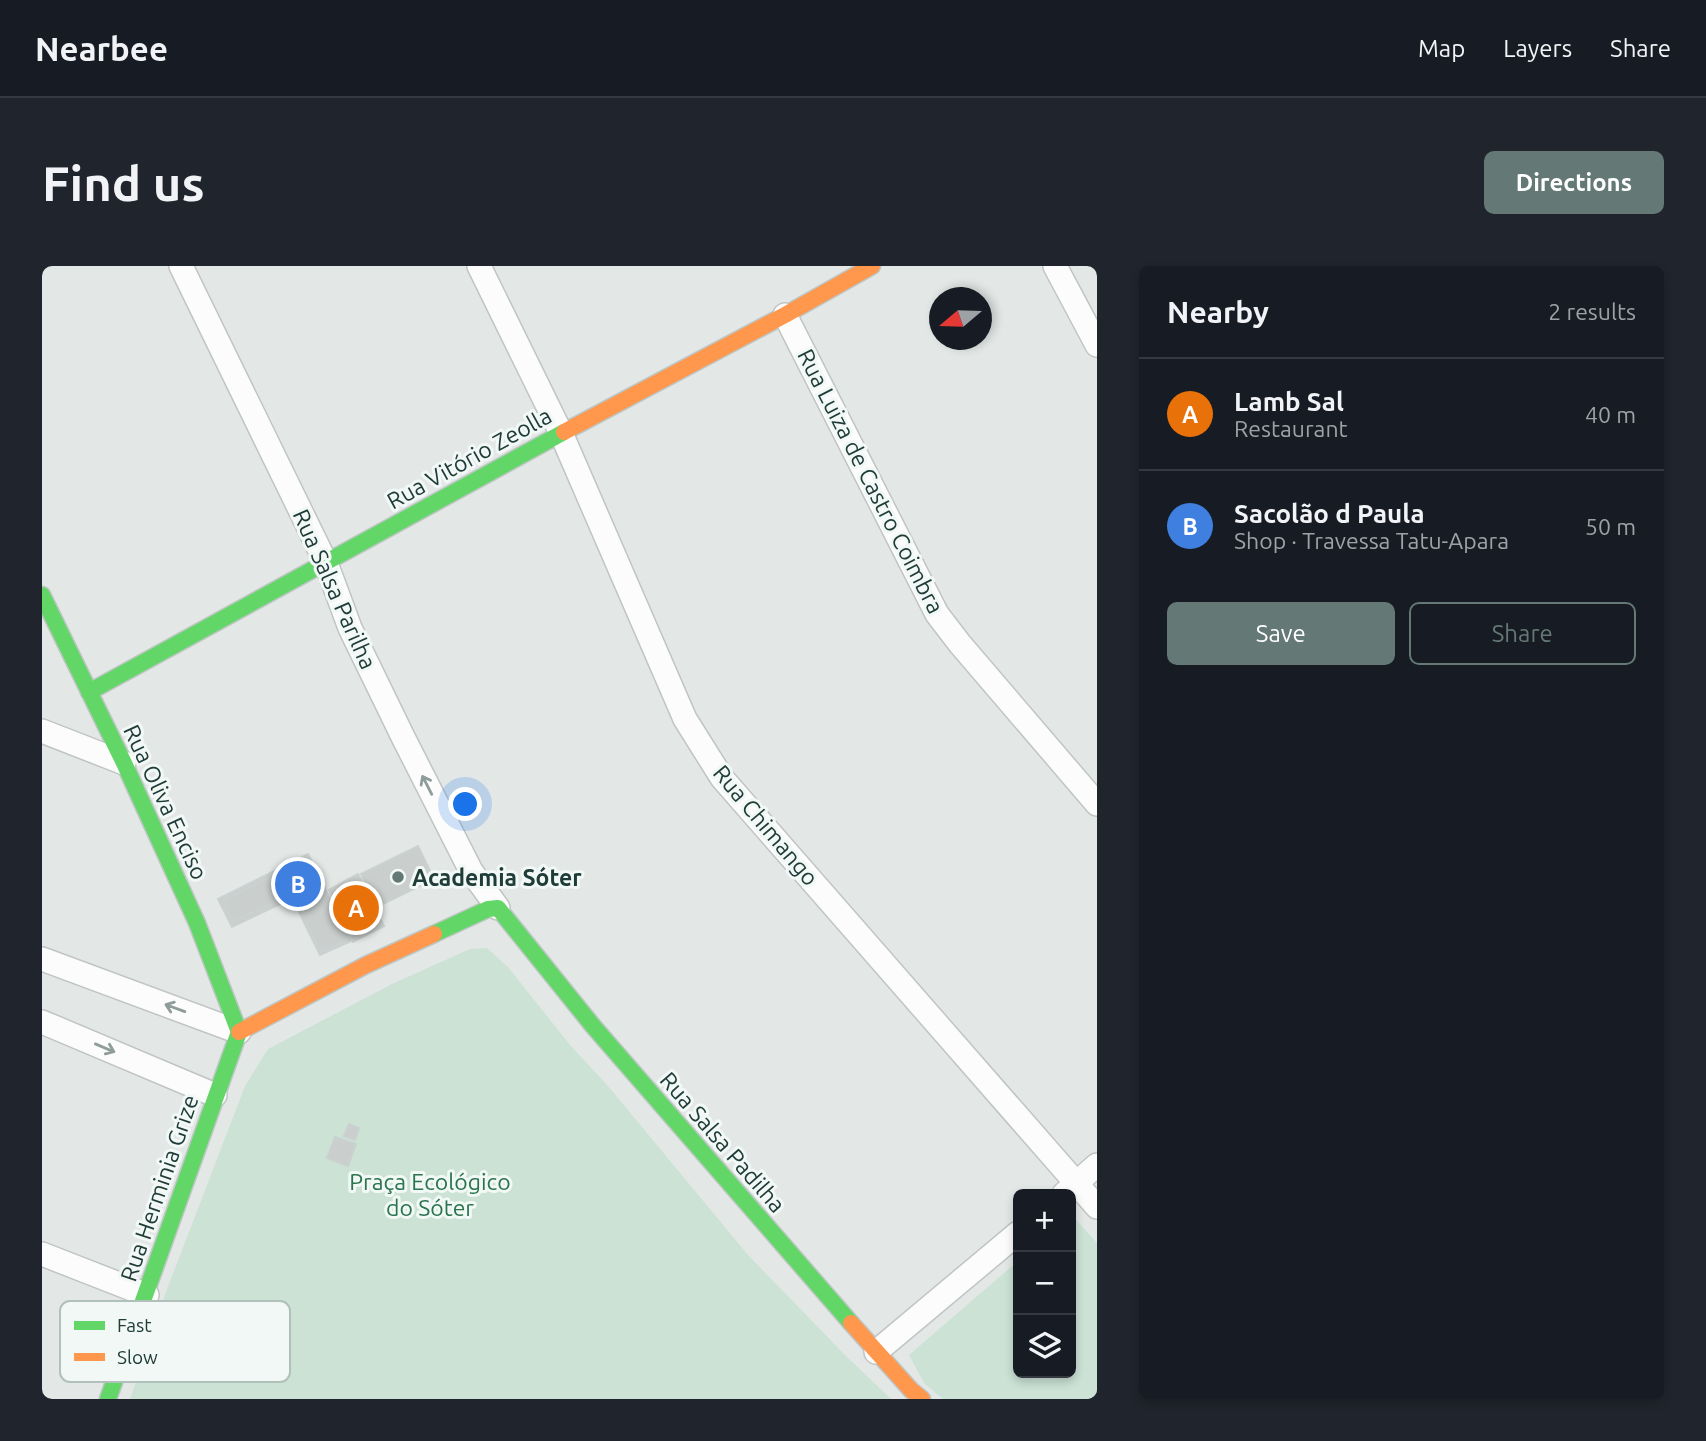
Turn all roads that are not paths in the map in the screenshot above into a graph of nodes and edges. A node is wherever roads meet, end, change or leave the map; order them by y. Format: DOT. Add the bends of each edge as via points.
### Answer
graph roads {
  1 [pos="181,266"];
  2 [pos="480,266"];
  3 [pos="872,266"];
  4 [pos="1055,266"];
  5 [pos="785,315"];
  6 [pos="1097,345"];
  7 [pos="561,433"];
  8 [pos="326,563"];
  9 [pos="42,595"];
  10 [pos="89,692"];
  11 [pos="42,731"];
  12 [pos="124,763"];
  13 [pos="1097,804"];
  14 [pos="498,908"];
  15 [pos="42,959"];
  16 [pos="42,1022"];
  17 [pos="239,1032"];
  18 [pos="215,1095"];
  19 [pos="1097,1165"];
  20 [pos="1071,1189"];
  21 [pos="1076,1192"];
  22 [pos="1097,1207"];
  23 [pos="1013,1237"];
  24 [pos="42,1254"];
  25 [pos="147,1295"];
  26 [pos="145,1301"];
  27 [pos="876,1352"];
  28 [pos="114,1382"];
  29 [pos="108,1399"];
  30 [pos="922,1399"];
  1 -- 8 [label="street, Rua Salsa Parilha"];
  2 -- 7 [label="street, Rua Chimango"];
  3 -- 5 [label="main road, Rua Vitório Zeolla"];
  4 -- 6 [label="street"];
  5 -- 7 [label="main road, Rua Vitório Zeolla"];
  5 -- 13 [label="street, Rua Luiza de Castro Coimbra" via="937,614"];
  7 -- 8 [label="main road, Rua Vitório Zeolla"];
  7 -- 20 [label="street, Rua Chimango" via="685,719 722,778"];
  8 -- 10 [label="main road, Rua Vitório Zeolla"];
  14 -- 8 [label="street, Rua Salsa Parilha, one-way" via="471,871 403,737 350,628"];
  9 -- 10 [label="main road, Rua Oliva Enciso"];
  10 -- 12 [label="main road, Rua Oliva Enciso"];
  11 -- 12 [label="street"];
  12 -- 17 [label="main road, Rua Oliva Enciso" via="197,923"];
  14 -- 17 [label="main road" via="366,965"];
  14 -- 27 [label="main road, Rua Salsa Padilha" via="601,1035"];
  17 -- 15 [label="street, one-way"];
  16 -- 18 [label="street, one-way"];
  17 -- 18 [label="main road, Rua Herminia Grize"];
  18 -- 25 [label="main road, Rua Herminia Grize"];
  19 -- 20 [label="street"];
  21 -- 22 [label="street, Rua Chimango"];
  23 -- 27 [label="street"];
  24 -- 25 [label="street"];
  25 -- 26 [label="main road, Rua Herminia Grize"];
  27 -- 30 [label="main road, Rua Salsa Padilha"];
  28 -- 29 [label="main road, Rua Herminia Grize"];
}
